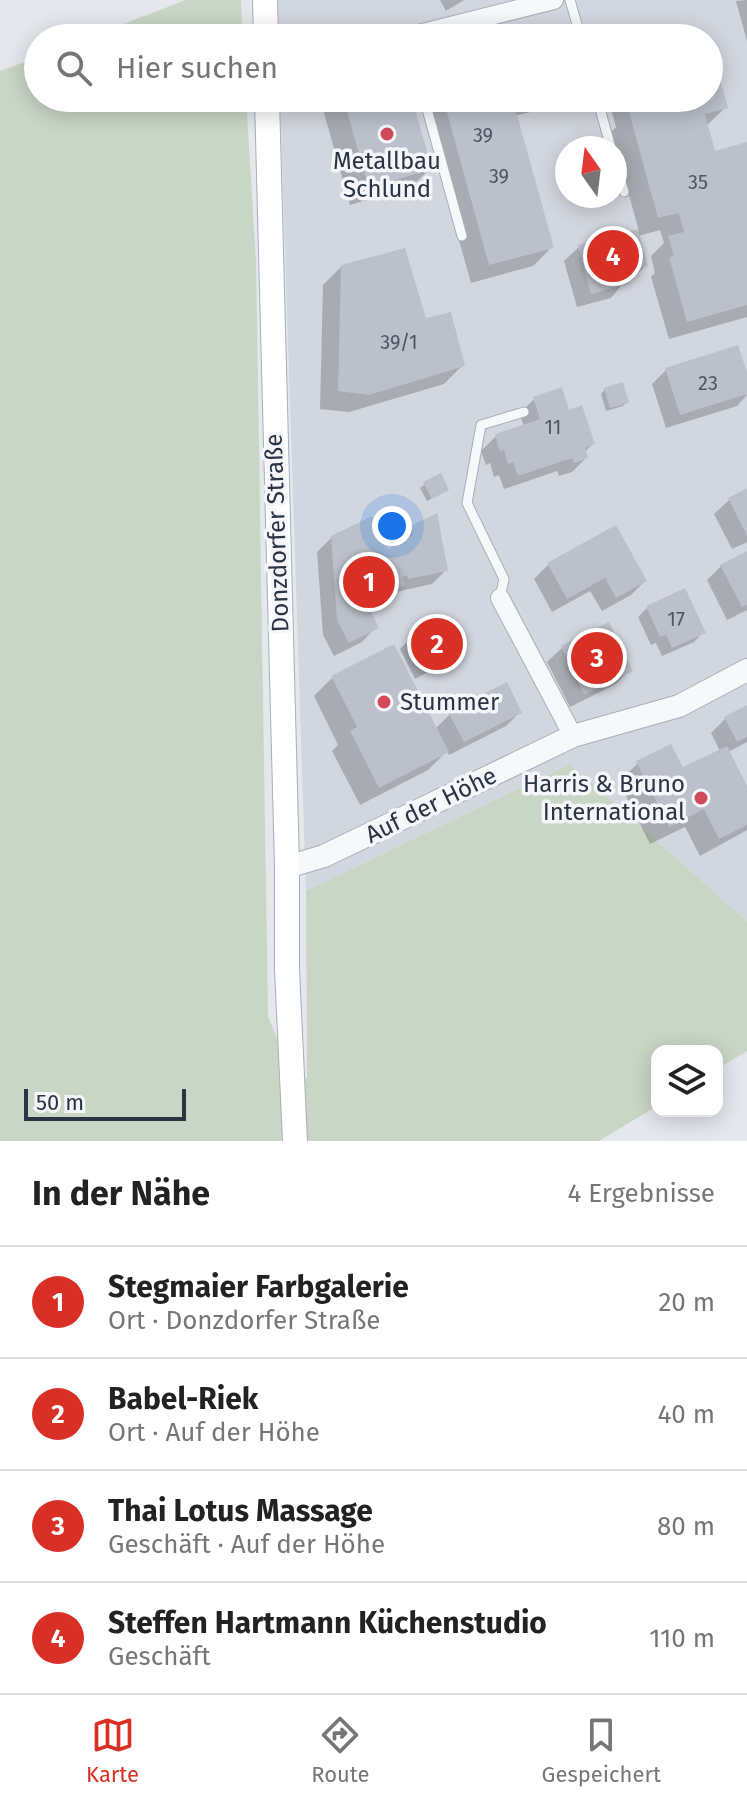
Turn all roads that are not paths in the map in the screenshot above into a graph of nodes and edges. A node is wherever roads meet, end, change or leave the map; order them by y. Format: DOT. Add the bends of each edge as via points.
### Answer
graph roads {
  1 [pos="265,0"];
  2 [pos="554,0"];
  3 [pos="570,0"];
  4 [pos="266,24"];
  5 [pos="462,24"];
  6 [pos="577,24"];
  7 [pos="267,112"];
  8 [pos="428,112"];
  9 [pos="601,112"];
  10 [pos="608,136"];
  11 [pos="462,236"];
  12 [pos="524,412"];
  13 [pos="500,598"];
  14 [pos="747,670"];
  15 [pos="573,736"];
  16 [pos="287,867"];
  17 [pos="295,1141"];
  1 -- 4 [label="main road"];
  2 -- 5 [label="street"];
  3 -- 6 [label="lane"];
  7 -- 16 [label="main road, Donzdorfer Straße"];
  8 -- 11 [label="lane"];
  9 -- 10 [label="lane"];
  12 -- 13 [label="lane" via="481,425 467,503 504,579"];
  13 -- 15 [label="street"];
  14 -- 15 [label="street, Auf der Höhe" via="679,706"];
  15 -- 16 [label="street, Auf der Höhe" via="324,856"];
  16 -- 17 [label="main road, Donzdorfer Straße"];
}
